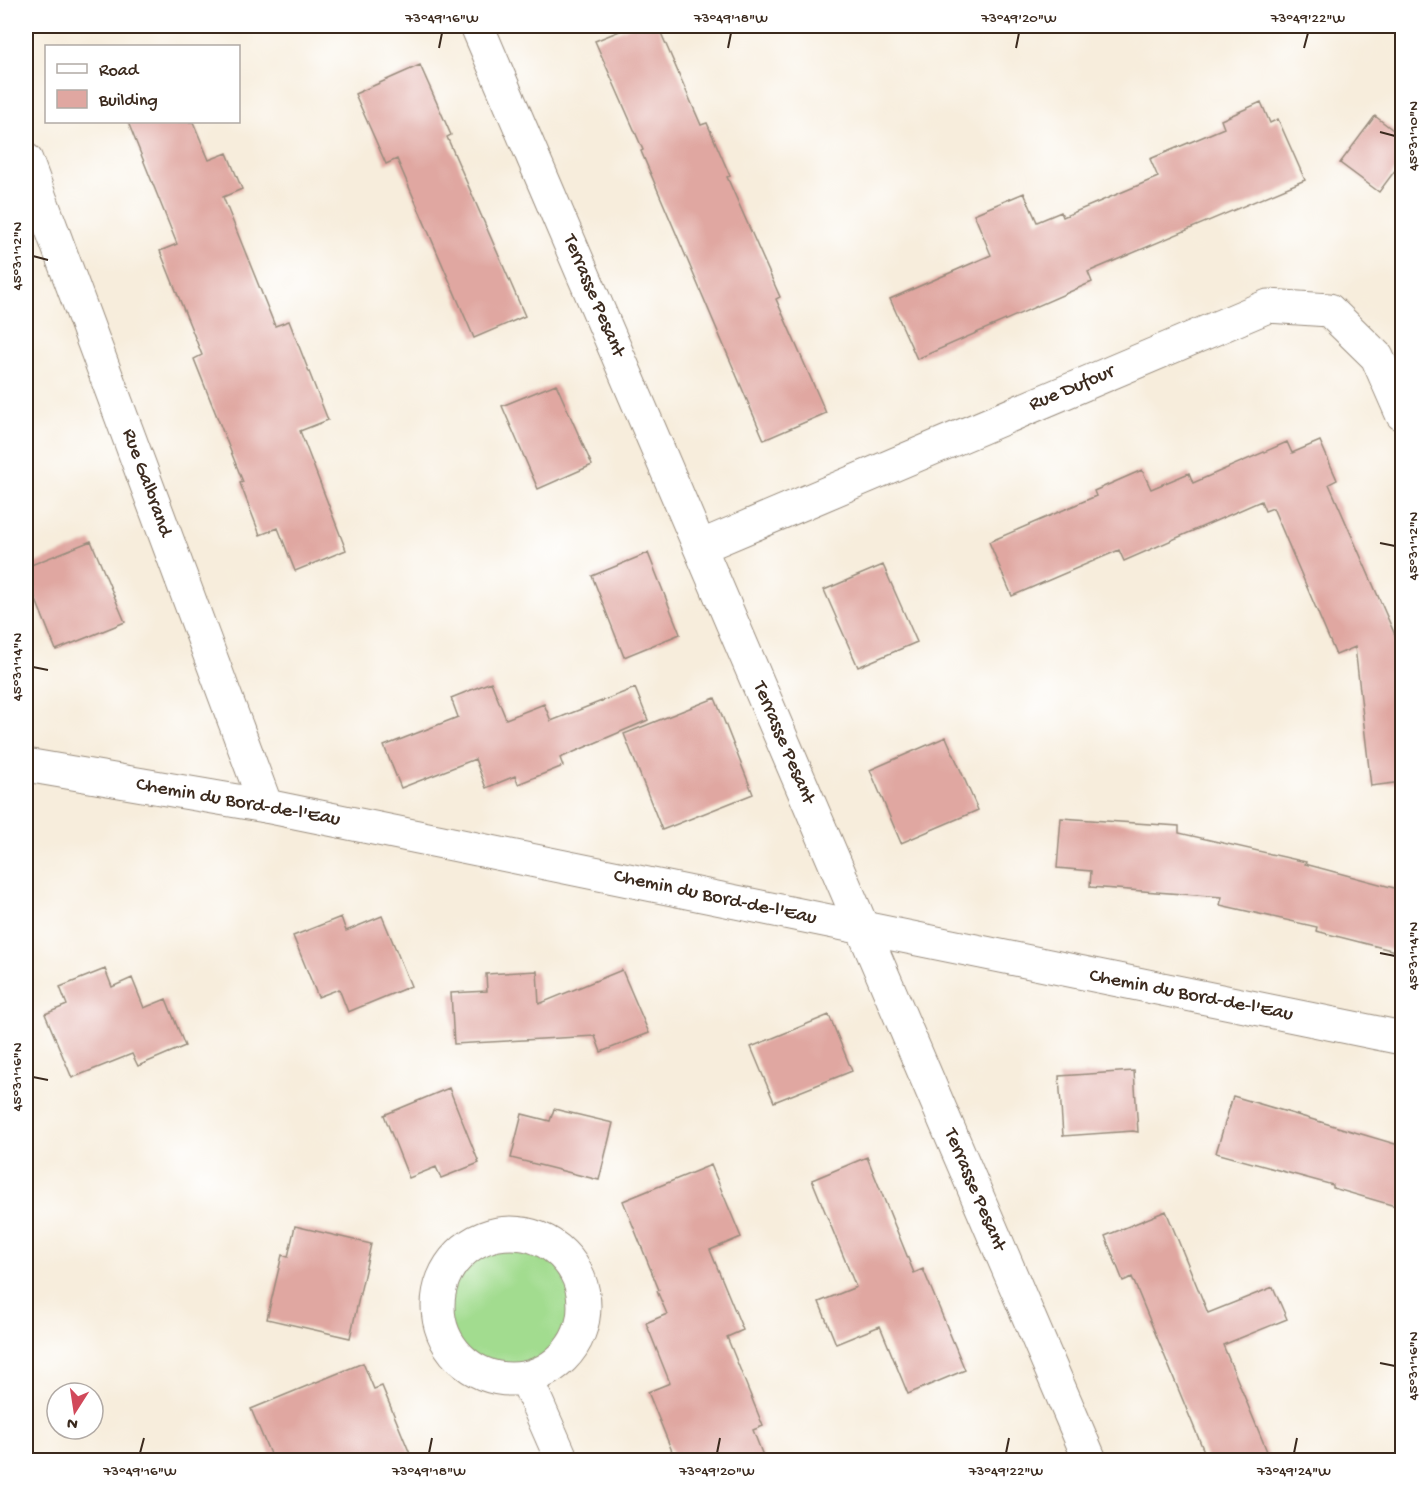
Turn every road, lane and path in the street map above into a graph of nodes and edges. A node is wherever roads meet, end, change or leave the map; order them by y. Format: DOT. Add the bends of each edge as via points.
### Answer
graph roads {
  1 [pos="477,26"];
  2 [pos="26,160"];
  3 [pos="1402,414"];
  4 [pos="700,547"];
  5 [pos="26,765"];
  6 [pos="266,806"];
  7 [pos="863,929"];
  8 [pos="1402,1038"];
  9 [pos="526,1378"];
  10 [pos="562,1461"];
  11 [pos="1090,1461"];
  1 -- 4 [label="street, Terrasse Pesant"];
  2 -- 6 [label="street, Rue Galbrand"];
  3 -- 4 [label="street, Rue Dufour" via="1377,357 1329,310 1268,306"];
  4 -- 7 [label="street, Terrasse Pesant"];
  5 -- 6 [label="street, Chemin du Bord-de-l'Eau"];
  6 -- 7 [label="street, Chemin du Bord-de-l'Eau"];
  7 -- 8 [label="street, Chemin du Bord-de-l'Eau"];
  7 -- 11 [label="street, Terrasse Pesant"];
  9 -- 9 [label="street" via="552,1367 578,1337 584,1312 582,1287 571,1264 554,1247 533,1236 509,1232 485,1237 466,1247 440,1283 437,1305 441,1328 451,1350 468,1366 490,1377"];
  9 -- 10 [label="street"];
}
